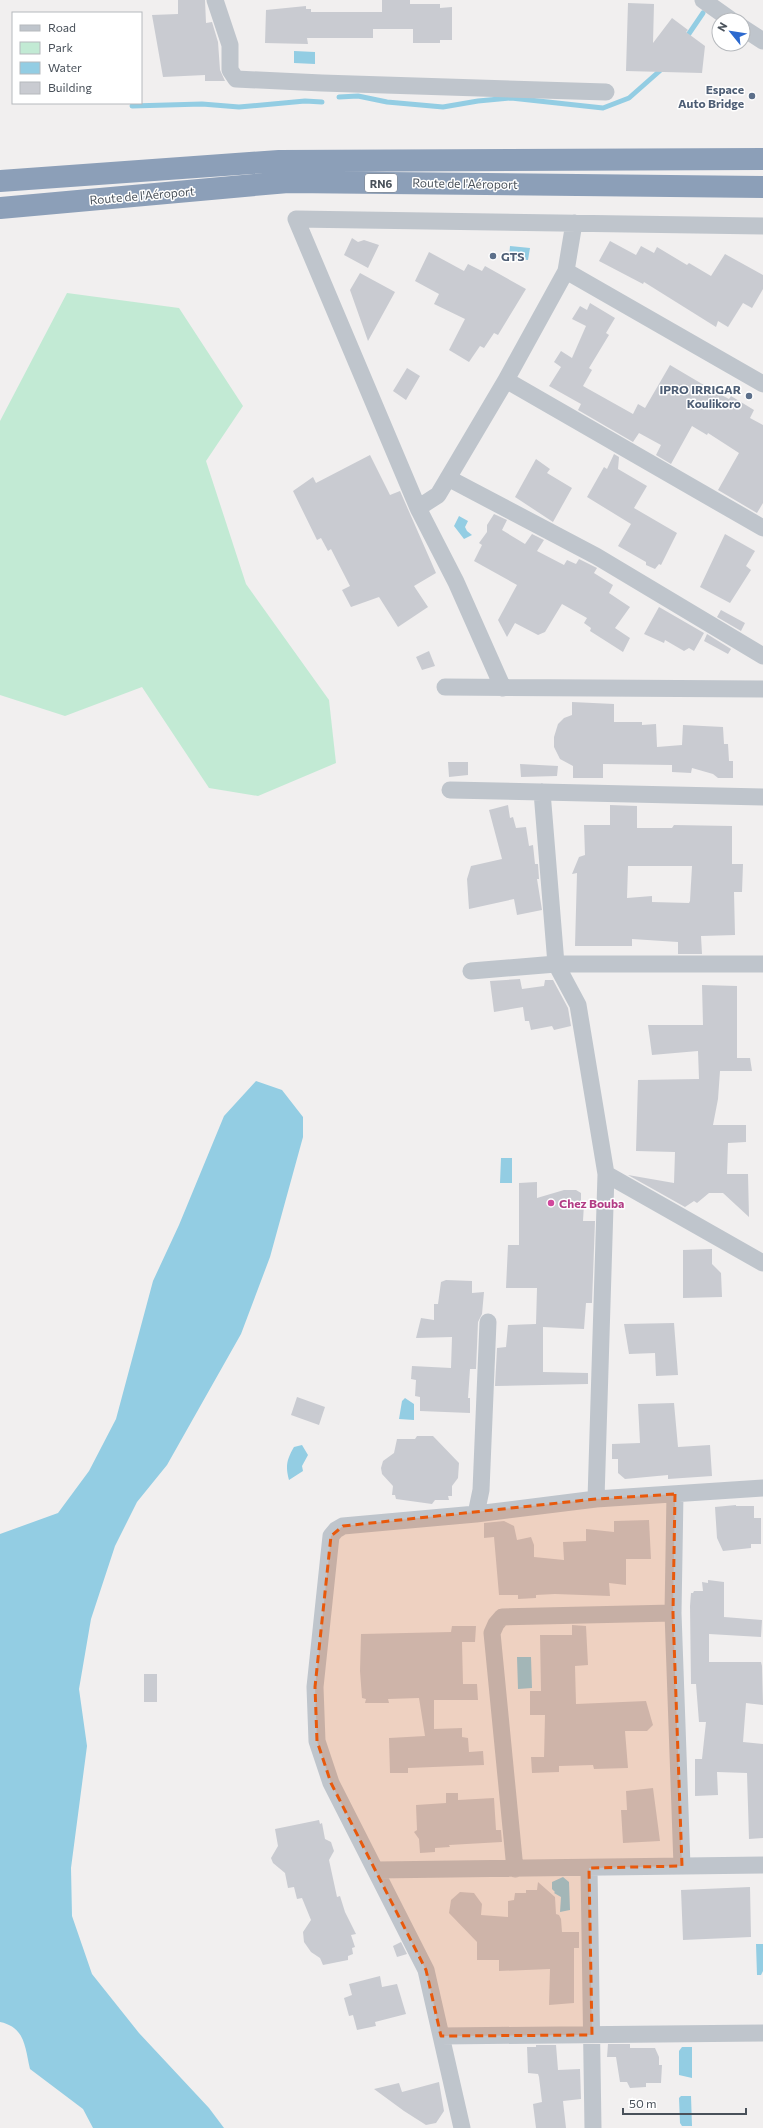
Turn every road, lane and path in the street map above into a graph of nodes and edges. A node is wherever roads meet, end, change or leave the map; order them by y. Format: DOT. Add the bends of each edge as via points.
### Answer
graph roads {
  1 [pos="215,0"];
  2 [pos="702,0"];
  3 [pos="719,12"];
  4 [pos="751,33"];
  5 [pos="763,41"];
  6 [pos="606,92"];
  7 [pos="763,159"];
  8 [pos="0,181"];
  9 [pos="763,187"];
  10 [pos="0,208"];
  11 [pos="574,223"];
  12 [pos="763,226"];
  13 [pos="566,271"];
  14 [pos="506,380"];
  15 [pos="763,384"];
  16 [pos="448,478"];
  17 [pos="418,508"];
  18 [pos="763,528"];
  19 [pos="763,657"];
  20 [pos="445,687"];
  21 [pos="503,688"];
  22 [pos="763,689"];
  23 [pos="450,790"];
  24 [pos="542,792"];
  25 [pos="763,797"];
  26 [pos="556,964"];
  27 [pos="763,964"];
  28 [pos="471,971"];
  29 [pos="606,1174"];
  30 [pos="763,1263"];
  31 [pos="488,1322"];
  32 [pos="763,1488"];
  33 [pos="675,1494"];
  34 [pos="596,1499"];
  35 [pos="476,1514"];
  36 [pos="673,1613"];
  37 [pos="763,1865"];
  38 [pos="682,1866"];
  39 [pos="589,1868"];
  40 [pos="515,1869"];
  41 [pos="376,1870"];
  42 [pos="763,2033"];
  43 [pos="592,2035"];
  44 [pos="441,2036"];
  45 [pos="462,2128"];
  46 [pos="593,2128"];
  1 -- 6 [label="street" via="230,44 230,70 236,78"];
  2 -- 3 [label="street"];
  4 -- 5 [label="street"];
  7 -- 8 [label="highway, Route de l'Aéroport / RN6" via="279,160"];
  9 -- 10 [label="highway, Route de l'Aéroport / RN6" via="288,182"];
  11 -- 12 [label="street"];
  11 -- 13 [label="street"];
  11 -- 17 [label="street" via="296,219"];
  13 -- 14 [label="street"];
  13 -- 15 [label="street"];
  14 -- 16 [label="street"];
  14 -- 18 [label="street"];
  16 -- 17 [label="street" via="438,495"];
  16 -- 19 [label="street" via="596,556"];
  17 -- 21 [label="street" via="456,582"];
  20 -- 21 [label="street"];
  21 -- 22 [label="street"];
  23 -- 24 [label="street"];
  24 -- 25 [label="street"];
  24 -- 26 [label="street"];
  26 -- 27 [label="street"];
  26 -- 28 [label="street"];
  26 -- 29 [label="street" via="578,1005"];
  29 -- 30 [label="street"];
  29 -- 34 [label="street"];
  31 -- 35 [label="street" via="481,1490"];
  32 -- 33 [label="street"];
  33 -- 34 [label="street"];
  33 -- 36 [label="street"];
  34 -- 35 [label="street"];
  35 -- 41 [label="street" via="343,1526 331,1536 315,1687 317,1740 331,1783"];
  36 -- 38 [label="street"];
  36 -- 40 [label="street" via="502,1617 496,1624 492,1632"];
  37 -- 38 [label="street"];
  38 -- 39 [label="street"];
  39 -- 40 [label="street"];
  39 -- 43 [label="street"];
  40 -- 41 [label="street"];
  41 -- 44 [label="street" via="426,1970"];
  42 -- 43 [label="street"];
  43 -- 44 [label="street"];
  43 -- 46 [label="street"];
  44 -- 45 [label="street"];
}
